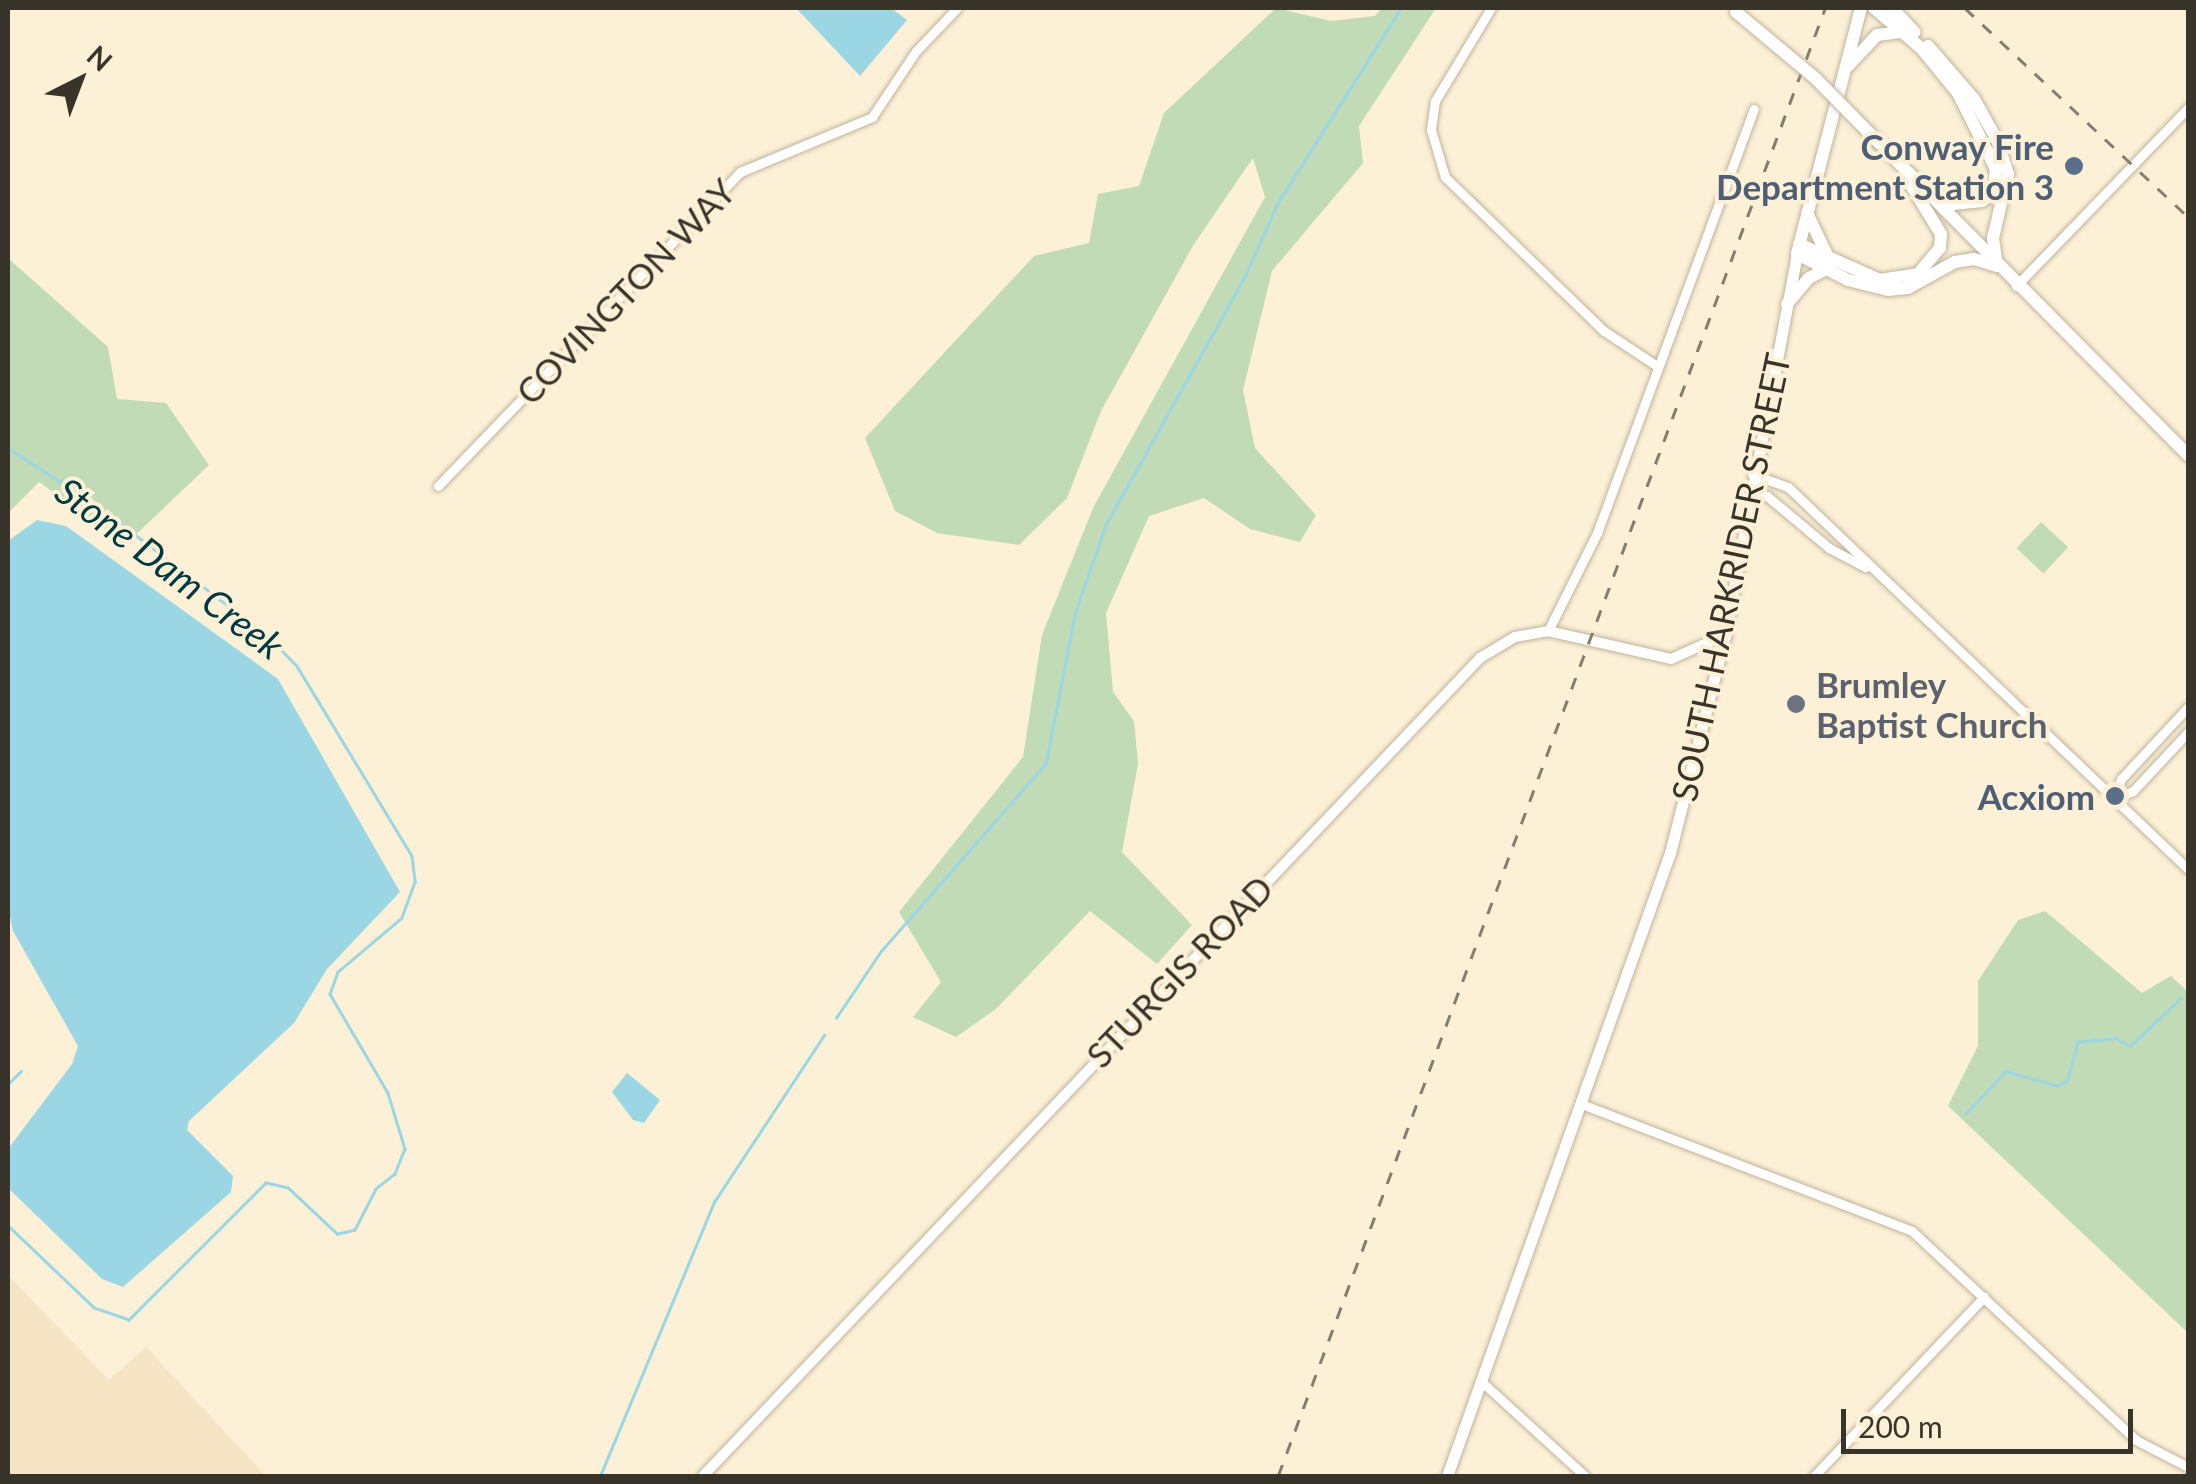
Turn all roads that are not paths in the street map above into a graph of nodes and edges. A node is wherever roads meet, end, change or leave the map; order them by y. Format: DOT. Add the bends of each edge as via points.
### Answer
graph roads {
  1 [pos="1491,8"];
  2 [pos="1861,8"];
  3 [pos="1874,8"];
  4 [pos="1889,8"];
  5 [pos="953,9"];
  6 [pos="1733,10"];
  7 [pos="1904,27"];
  8 [pos="1840,76"];
  9 [pos="2188,108"];
  10 [pos="1754,109"];
  11 [pos="1895,160"];
  12 [pos="1927,193"];
  13 [pos="1806,209"];
  14 [pos="1798,249"];
  15 [pos="1828,264"];
  16 [pos="1996,266"];
  17 [pos="2016,286"];
  18 [pos="1787,304"];
  19 [pos="1657,366"];
  20 [pos="2188,454"];
  21 [pos="1752,474"];
  22 [pos="438,486"];
  23 [pos="1748,492"];
  24 [pos="1868,568"];
  25 [pos="1548,631"];
  26 [pos="1725,635"];
  27 [pos="2188,708"];
  28 [pos="2188,732"];
  29 [pos="2114,798"];
  30 [pos="2188,869"];
  31 [pos="1584,1105"];
  32 [pos="1984,1297"];
  33 [pos="1482,1382"];
  34 [pos="2188,1467"];
  35 [pos="702,1476"];
  36 [pos="1447,1476"];
  37 [pos="1585,1476"];
  38 [pos="1814,1476"];
  1 -- 19 [label="street" via="1435,100 1431,130 1445,177 1604,331"];
  2 -- 8 [label="main road, SOUTH HARKRIDER STREET"];
  3 -- 7 [label="main road"];
  4 -- 7 [label="main road"];
  5 -- 22 [label="street, COVINGTON WAY" via="872,117 850,132 754,161 740,172"];
  6 -- 11 [label="main road, bridge" via="1816,79"];
  7 -- 8 [label="main road" via="1866,42"];
  7 -- 12 [label="main road" via="1958,93 1996,169 1992,194 1982,202 1953,204"];
  7 -- 16 [label="main road" via="1974,99 1998,142 2008,174 1993,238"];
  8 -- 13 [label="main road, SOUTH HARKRIDER STREET"];
  9 -- 17 [label="street"];
  10 -- 19 [label="street"];
  11 -- 12 [label="main road"];
  11 -- 15 [label="main road" via="1940,234 1932,263 1918,274 1880,280"];
  12 -- 16 [label="main road"];
  13 -- 14 [label="main road, SOUTH HARKRIDER STREET"];
  13 -- 15 [label="main road"];
  14 -- 15 [label="main road"];
  14 -- 18 [label="main road, SOUTH HARKRIDER STREET"];
  15 -- 16 [label="main road" via="1888,290 1908,288 1955,262"];
  15 -- 18 [label="main road"];
  16 -- 17 [label="main road"];
  17 -- 20 [label="main road"];
  18 -- 21 [label="main road, SOUTH HARKRIDER STREET"];
  19 -- 25 [label="street" via="1597,533"];
  21 -- 23 [label="main road, SOUTH HARKRIDER STREET"];
  21 -- 24 [label="street" via="1788,487"];
  23 -- 24 [label="street" via="1768,496 1829,548"];
  23 -- 26 [label="main road, SOUTH HARKRIDER STREET"];
  24 -- 29 [label="street"];
  25 -- 26 [label="street, STURGIS ROAD" via="1671,659"];
  25 -- 35 [label="street, STURGIS ROAD" via="1515,637 1480,658"];
  26 -- 31 [label="main road, SOUTH HARKRIDER STREET" via="1670,853"];
  27 -- 29 [label="street" via="2121,778"];
  28 -- 29 [label="street" via="2132,791"];
  29 -- 30 [label="street"];
  31 -- 32 [label="street" via="1894,1222"];
  31 -- 33 [label="main road, SOUTH HARKRIDER STREET"];
  32 -- 34 [label="street" via="2136,1440"];
  32 -- 38 [label="street"];
  33 -- 36 [label="main road, SOUTH HARKRIDER STREET"];
  33 -- 37 [label="street"];
}
